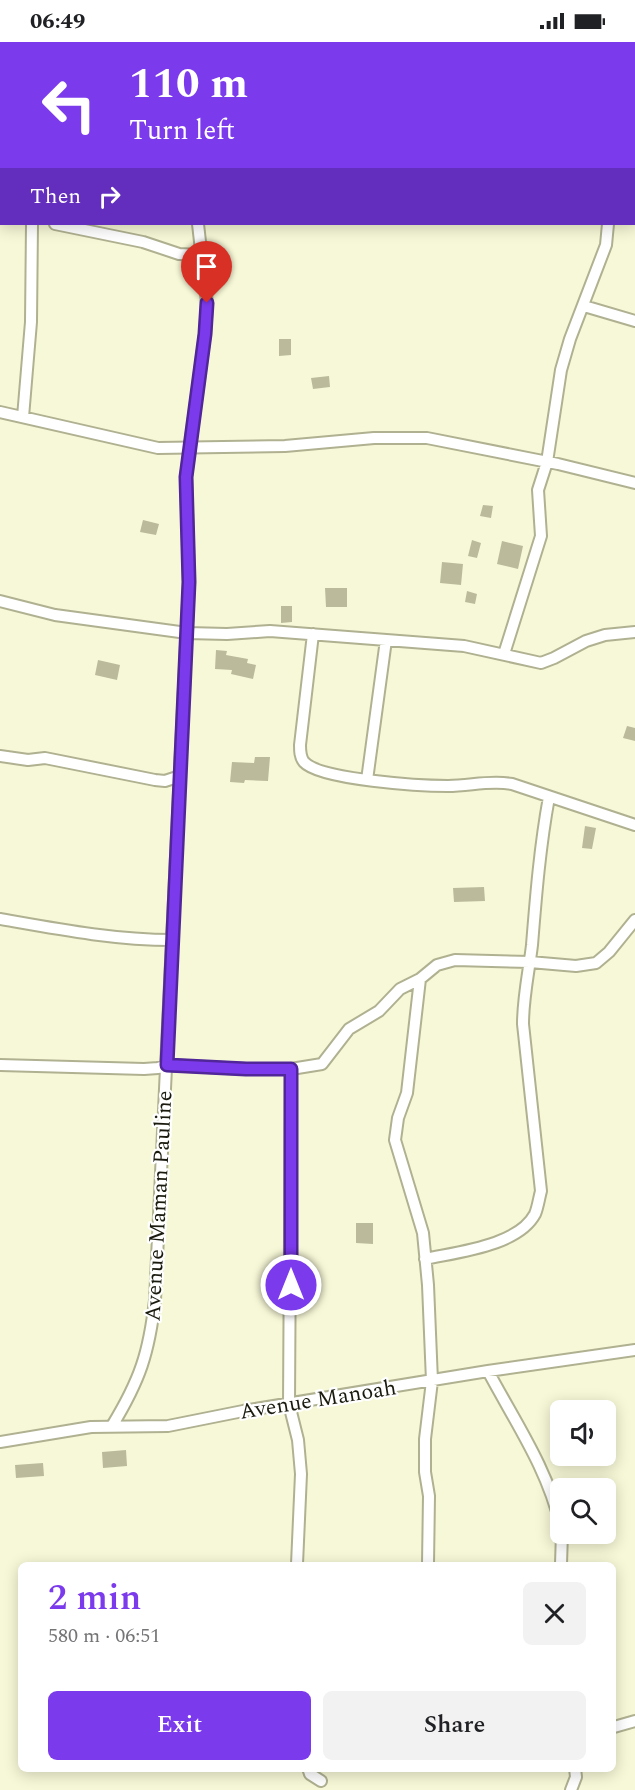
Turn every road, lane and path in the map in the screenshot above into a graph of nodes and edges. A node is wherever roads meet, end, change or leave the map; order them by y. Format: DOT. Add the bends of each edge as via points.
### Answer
graph roads {
  1 [pos="32,225"];
  2 [pos="60,225"];
  3 [pos="198,225"];
  4 [pos="608,225"];
  5 [pos="201,255"];
  6 [pos="584,306"];
  7 [pos="635,321"];
  8 [pos="0,412"];
  9 [pos="23,417"];
  10 [pos="190,447"];
  11 [pos="547,462"];
  12 [pos="635,483"];
  13 [pos="0,601"];
  14 [pos="635,632"];
  15 [pos="187,633"];
  16 [pos="313,634"];
  17 [pos="386,639"];
  18 [pos="504,654"];
  19 [pos="0,756"];
  20 [pos="180,776"];
  21 [pos="367,780"];
  22 [pos="549,797"];
  23 [pos="635,825"];
  24 [pos="0,919"];
  25 [pos="635,920"];
  26 [pos="173,940"];
  27 [pos="530,962"];
  28 [pos="420,979"];
  29 [pos="0,1065"];
  30 [pos="167,1065"];
  31 [pos="291,1069"];
  32 [pos="425,1259"];
  33 [pos="635,1350"];
  34 [pos="488,1371"];
  35 [pos="432,1381"];
  36 [pos="289,1404"];
  37 [pos="112,1426"];
  38 [pos="0,1442"];
  39 [pos="550,1493"];
  40 [pos="562,1544"];
  41 [pos="297,1562"];
  42 [pos="428,1562"];
  43 [pos="561,1562"];
  44 [pos="635,1720"];
  45 [pos="616,1726"];
  46 [pos="309,1772"];
  47 [pos="575,1772"];
  48 [pos="321,1781"];
  49 [pos="571,1790"];
  1 -- 9 [label="street" via="31,322"];
  2 -- 5 [label="street" via="143,242 179,254"];
  3 -- 5 [label="street, Avenue Maman Pauline"];
  4 -- 6 [label="street" via="606,245"];
  5 -- 10 [label="street, Avenue Maman Pauline" via="206,325"];
  6 -- 7 [label="street"];
  6 -- 11 [label="street" via="561,370"];
  8 -- 9 [label="street"];
  9 -- 10 [label="street" via="158,448"];
  10 -- 11 [label="street" via="427,438"];
  10 -- 15 [label="street, Avenue Maman Pauline" via="186,496"];
  11 -- 12 [label="street"];
  11 -- 18 [label="street" via="538,490 541,536"];
  13 -- 15 [label="street" via="55,615"];
  14 -- 18 [label="street" via="586,641 541,663"];
  15 -- 16 [label="street"];
  15 -- 20 [label="street, Avenue Maman Pauline"];
  16 -- 17 [label="street"];
  16 -- 21 [label="street" via="300,755 314,768"];
  17 -- 18 [label="street"];
  17 -- 21 [label="street"];
  19 -- 20 [label="street" via="45,758 165,781"];
  20 -- 26 [label="street, Avenue Maman Pauline"];
  21 -- 22 [label="street" via="451,786 501,782"];
  22 -- 23 [label="street"];
  22 -- 27 [label="street"];
  24 -- 26 [label="street" via="135,940"];
  25 -- 27 [label="street" via="596,963 576,966"];
  26 -- 30 [label="street, Avenue Maman Pauline"];
  27 -- 28 [label="street" via="447,961"];
  27 -- 32 [label="street" via="523,1024 541,1191 534,1215 524,1226 489,1246"];
  28 -- 31 [label="street" via="400,989 379,1011 349,1029 322,1064"];
  28 -- 32 [label="street" via="407,1093 395,1140 423,1233"];
  29 -- 30 [label="street" via="144,1069"];
  30 -- 31 [label="street"];
  30 -- 37 [label="street, Avenue Maman Pauline" via="151,1331 133,1392"];
  31 -- 36 [label="street"];
  32 -- 35 [label="street"];
  33 -- 34 [label="street, Avenue Manoah"];
  34 -- 35 [label="street, Avenue Manoah"];
  34 -- 39 [label="street" via="532,1449"];
  35 -- 36 [label="street, Avenue Manoah"];
  35 -- 42 [label="street" via="425,1439"];
  36 -- 37 [label="street, Avenue Manoah" via="168,1426"];
  36 -- 41 [label="street" via="301,1474"];
  37 -- 38 [label="street, Avenue Manoah"];
  40 -- 43 [label="street"];
  44 -- 45 [label="street"];
  46 -- 48 [label="street"];
  47 -- 49 [label="street"];
}
